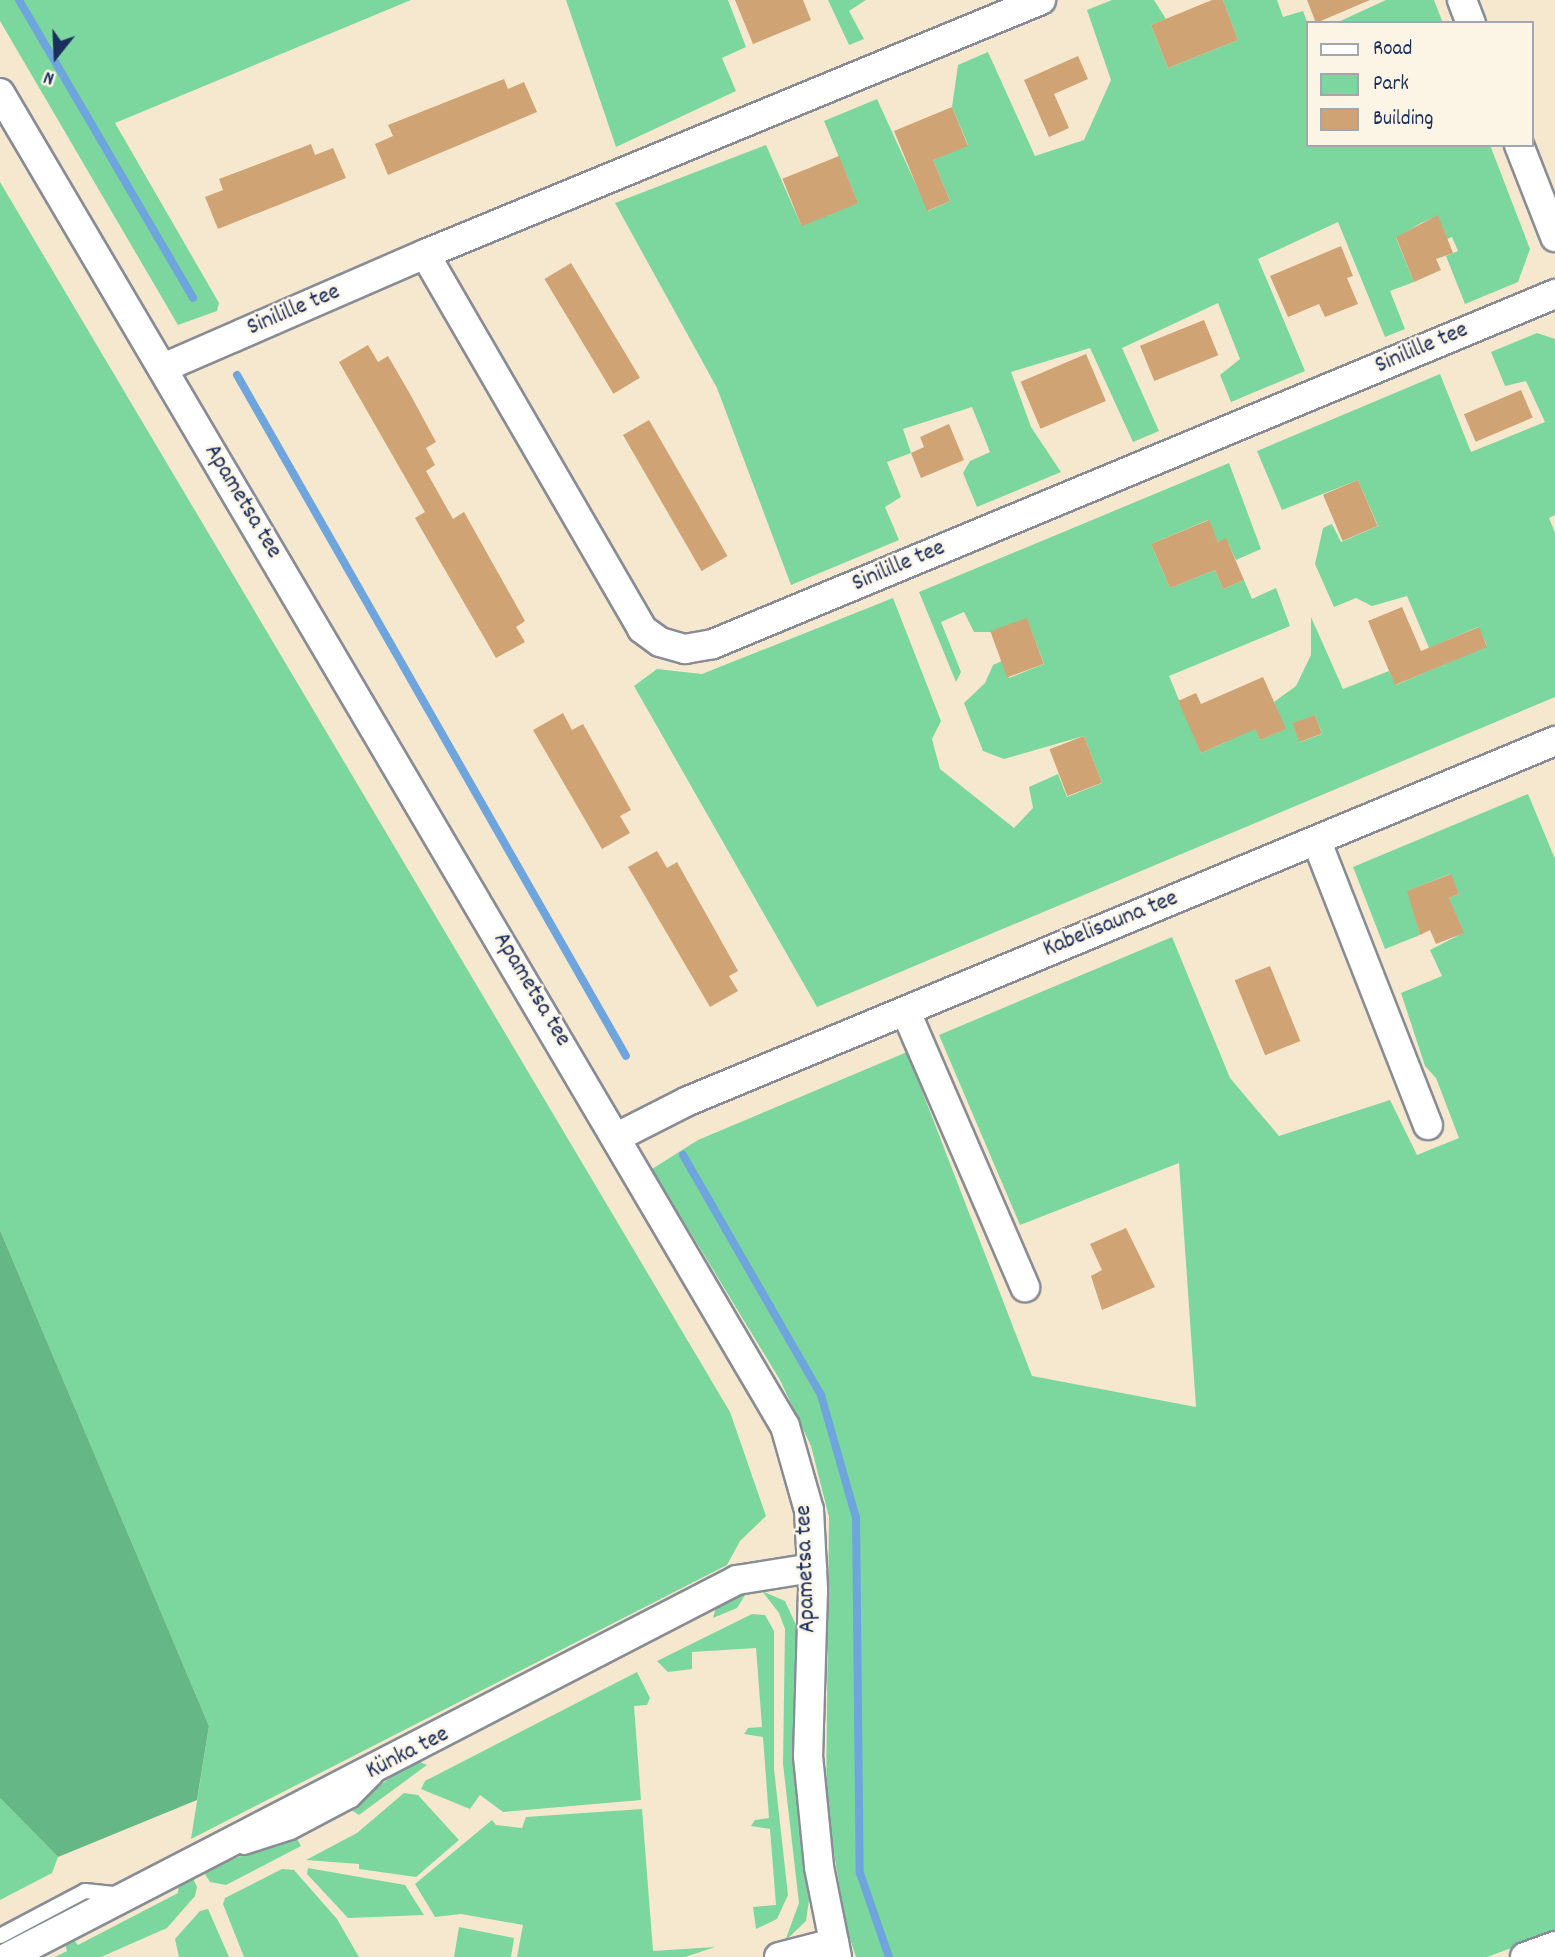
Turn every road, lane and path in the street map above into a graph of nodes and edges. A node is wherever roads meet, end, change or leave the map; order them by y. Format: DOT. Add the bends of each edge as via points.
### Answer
graph roads {
  1 [pos="1041,0"];
  2 [pos="1462,0"];
  3 [pos="1470,21"];
  4 [pos="0,93"];
  5 [pos="1520,147"];
  6 [pos="1555,237"];
  7 [pos="425,254"];
  8 [pos="1555,294"];
  9 [pos="163,368"];
  10 [pos="1555,741"];
  11 [pos="1317,842"];
  12 [pos="906,1012"];
  13 [pos="1428,1125"];
  14 [pos="618,1137"];
  15 [pos="1025,1287"];
  16 [pos="812,1568"];
  17 [pos="130,1896"];
  18 [pos="0,1936"];
  19 [pos="1555,1946"];
  20 [pos="835,1950"];
  21 [pos="8,1957"];
  22 [pos="779,1957"];
  23 [pos="1525,1957"];
  1 -- 7 [label="street, Sinilille tee"];
  2 -- 3 [label="street"];
  4 -- 9 [label="street, Apametsa tee"];
  5 -- 6 [label="street"];
  7 -- 8 [label="street, Sinilille tee" via="642,629 660,642 685,649 713,644"];
  7 -- 9 [label="street, Sinilille tee"];
  9 -- 14 [label="street, Apametsa tee"];
  10 -- 11 [label="street, Kabelisauna tee"];
  11 -- 12 [label="street, Kabelisauna tee"];
  11 -- 13 [label="street"];
  12 -- 14 [label="street, Kabelisauna tee" via="688,1101"];
  12 -- 15 [label="street"];
  14 -- 16 [label="street, Apametsa tee" via="785,1426 809,1510"];
  16 -- 17 [label="street, Künka tee" via="737,1580"];
  16 -- 20 [label="street, Apametsa tee" via="808,1756 819,1867"];
  17 -- 18 [label="lane" via="85,1891"];
  17 -- 21 [label="street, Künka tee"];
  19 -- 23 [label="street"];
  20 -- 22 [label="street"];
}
